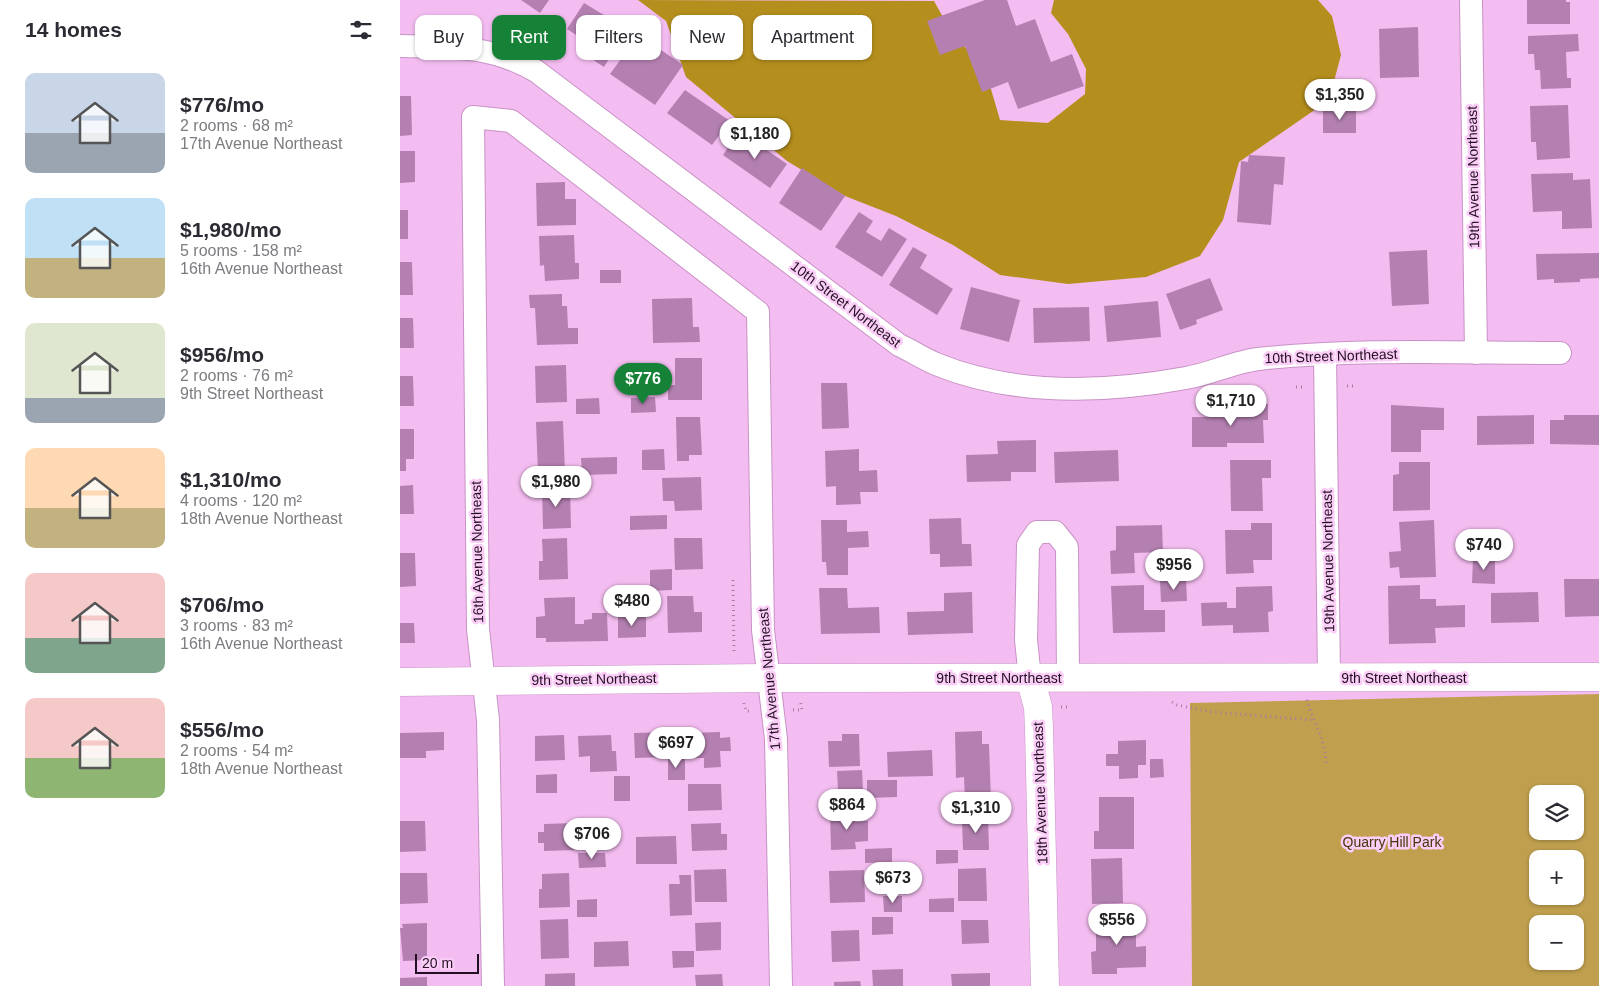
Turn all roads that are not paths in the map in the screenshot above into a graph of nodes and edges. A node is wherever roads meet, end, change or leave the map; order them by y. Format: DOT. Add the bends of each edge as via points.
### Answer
graph roads {
  1 [pos="1471,0"];
  2 [pos="400,46"];
  3 [pos="758,312"];
  4 [pos="1476,353"];
  5 [pos="1560,353"];
  6 [pos="1326,354"];
  7 [pos="1598,677"];
  8 [pos="769,678"];
  9 [pos="1030,678"];
  10 [pos="1068,678"];
  11 [pos="1329,678"];
  12 [pos="483,680"];
  13 [pos="400,682"];
  14 [pos="493,986"];
  15 [pos="780,986"];
  16 [pos="1045,986"];
  1 -- 4 [label="street, 19th Avenue Northeast"];
  2 -- 6 [label="street, 10th Street Northeast" via="488,51 515,59 536,71 899,345 936,364 1026,386 1083,389 1152,385 1256,359"];
  3 -- 8 [label="street, 17th Avenue Northeast" via="763,630"];
  3 -- 12 [label="street, 16th Avenue Northeast" via="511,121 473,117 478,628"];
  4 -- 5 [label="street, 10th Street Northeast"];
  4 -- 6 [label="street, 10th Street Northeast"];
  6 -- 11 [label="street, 19th Avenue Northeast"];
  7 -- 11 [label="street, 9th Street Northeast"];
  8 -- 9 [label="street, 9th Street Northeast"];
  8 -- 12 [label="street, 9th Street Northeast"];
  8 -- 15 [label="street, 17th Avenue Northeast" via="776,740"];
  9 -- 10 [label="street, 9th Street Northeast"];
  9 -- 10 [label="street, 18th Avenue Northeast" via="1026,640 1028,545 1038,532 1054,532 1068,548"];
  9 -- 16 [label="street, 18th Avenue Northeast" via="1038,708"];
  10 -- 11 [label="street, 9th Street Northeast"];
  12 -- 13 [label="street, 9th Street Northeast"];
  12 -- 14 [label="street, 16th Avenue Northeast" via="488,720"];
}
